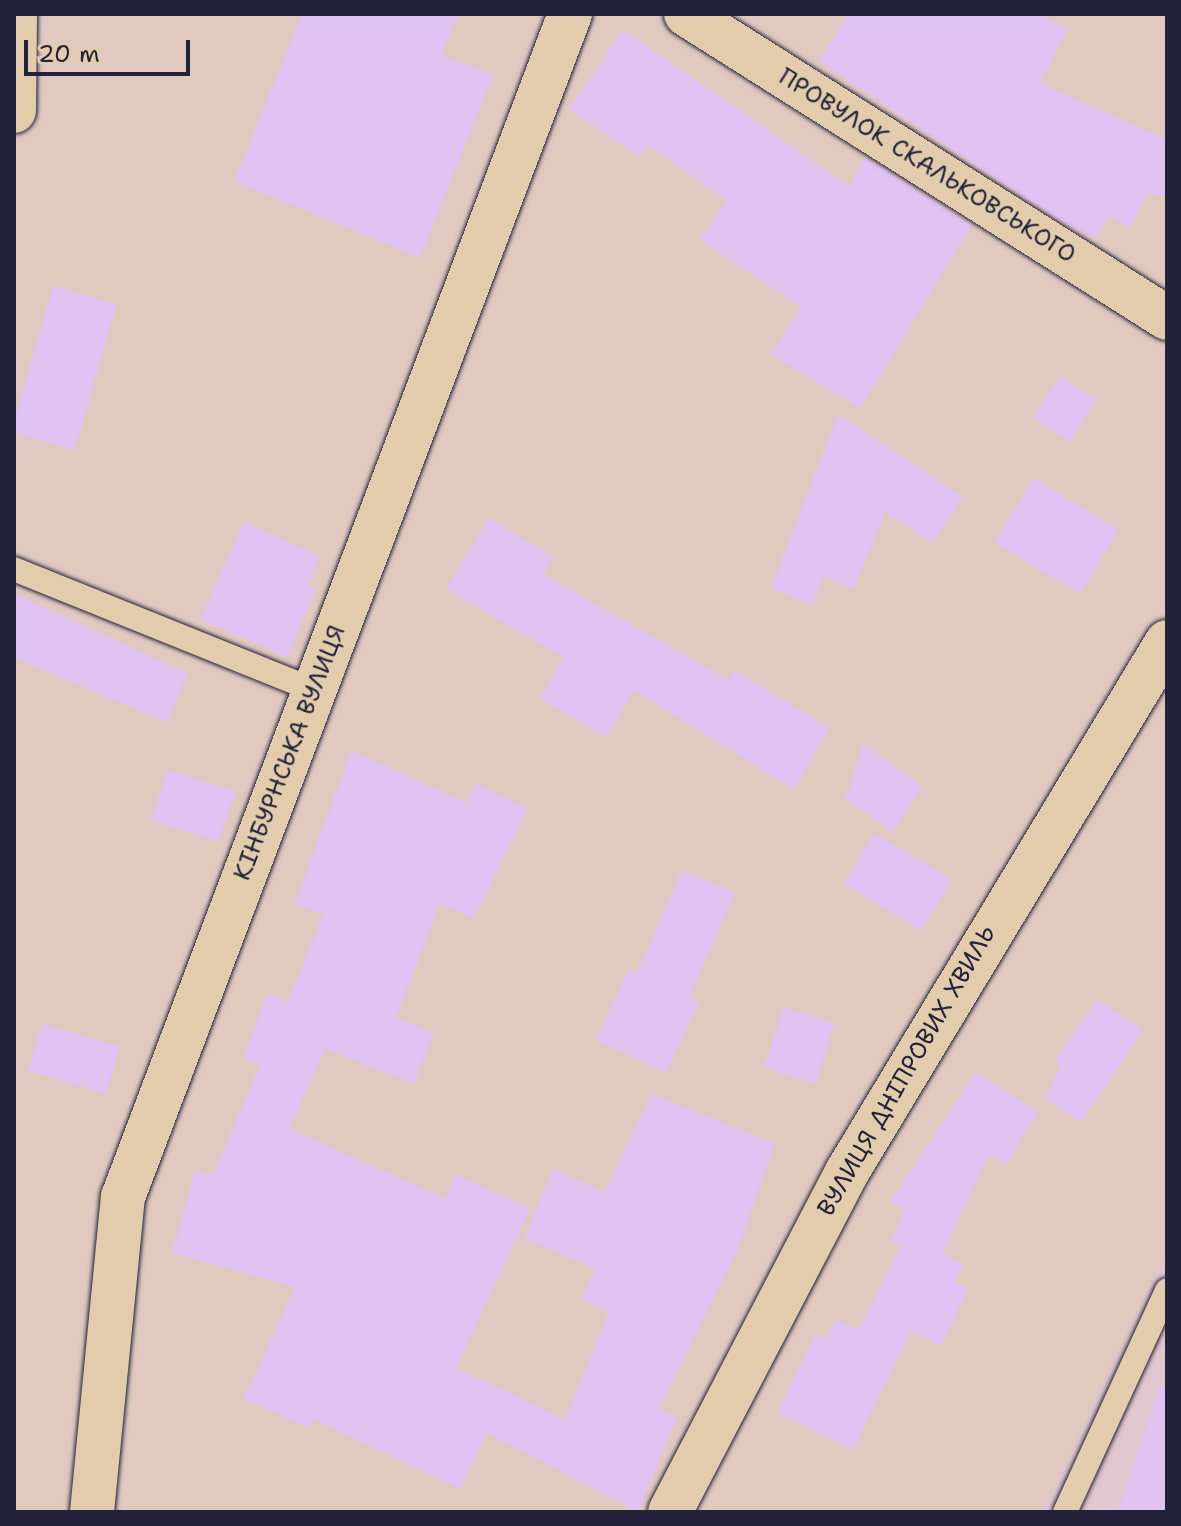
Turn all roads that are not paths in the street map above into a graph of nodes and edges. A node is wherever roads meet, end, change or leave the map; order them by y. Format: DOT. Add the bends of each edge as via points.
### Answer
graph roads {
  1 [pos="15,14"];
  2 [pos="570,14"];
  3 [pos="686,14"];
  4 [pos="14,111"];
  5 [pos="1167,318"];
  6 [pos="14,569"];
  7 [pos="1167,642"];
  8 [pos="314,690"];
  9 [pos="1167,1290"];
  10 [pos="92,1512"];
  11 [pos="670,1512"];
  12 [pos="1065,1512"];
  1 -- 4 [label="street"];
  2 -- 8 [label="street, КІНБУРНСЬКА ВУЛИЦЯ"];
  3 -- 5 [label="street, ПРОВУЛОК СКАЛЬКОВСЬКОГО"];
  6 -- 8 [label="lane"];
  7 -- 11 [label="street, ВУЛИЦЯ ДНІПРОВИХ ХВИЛЬ" via="847,1172"];
  8 -- 10 [label="street, КІНБУРНСЬКА ВУЛИЦЯ" via="123,1197"];
  9 -- 12 [label="lane"];
}
